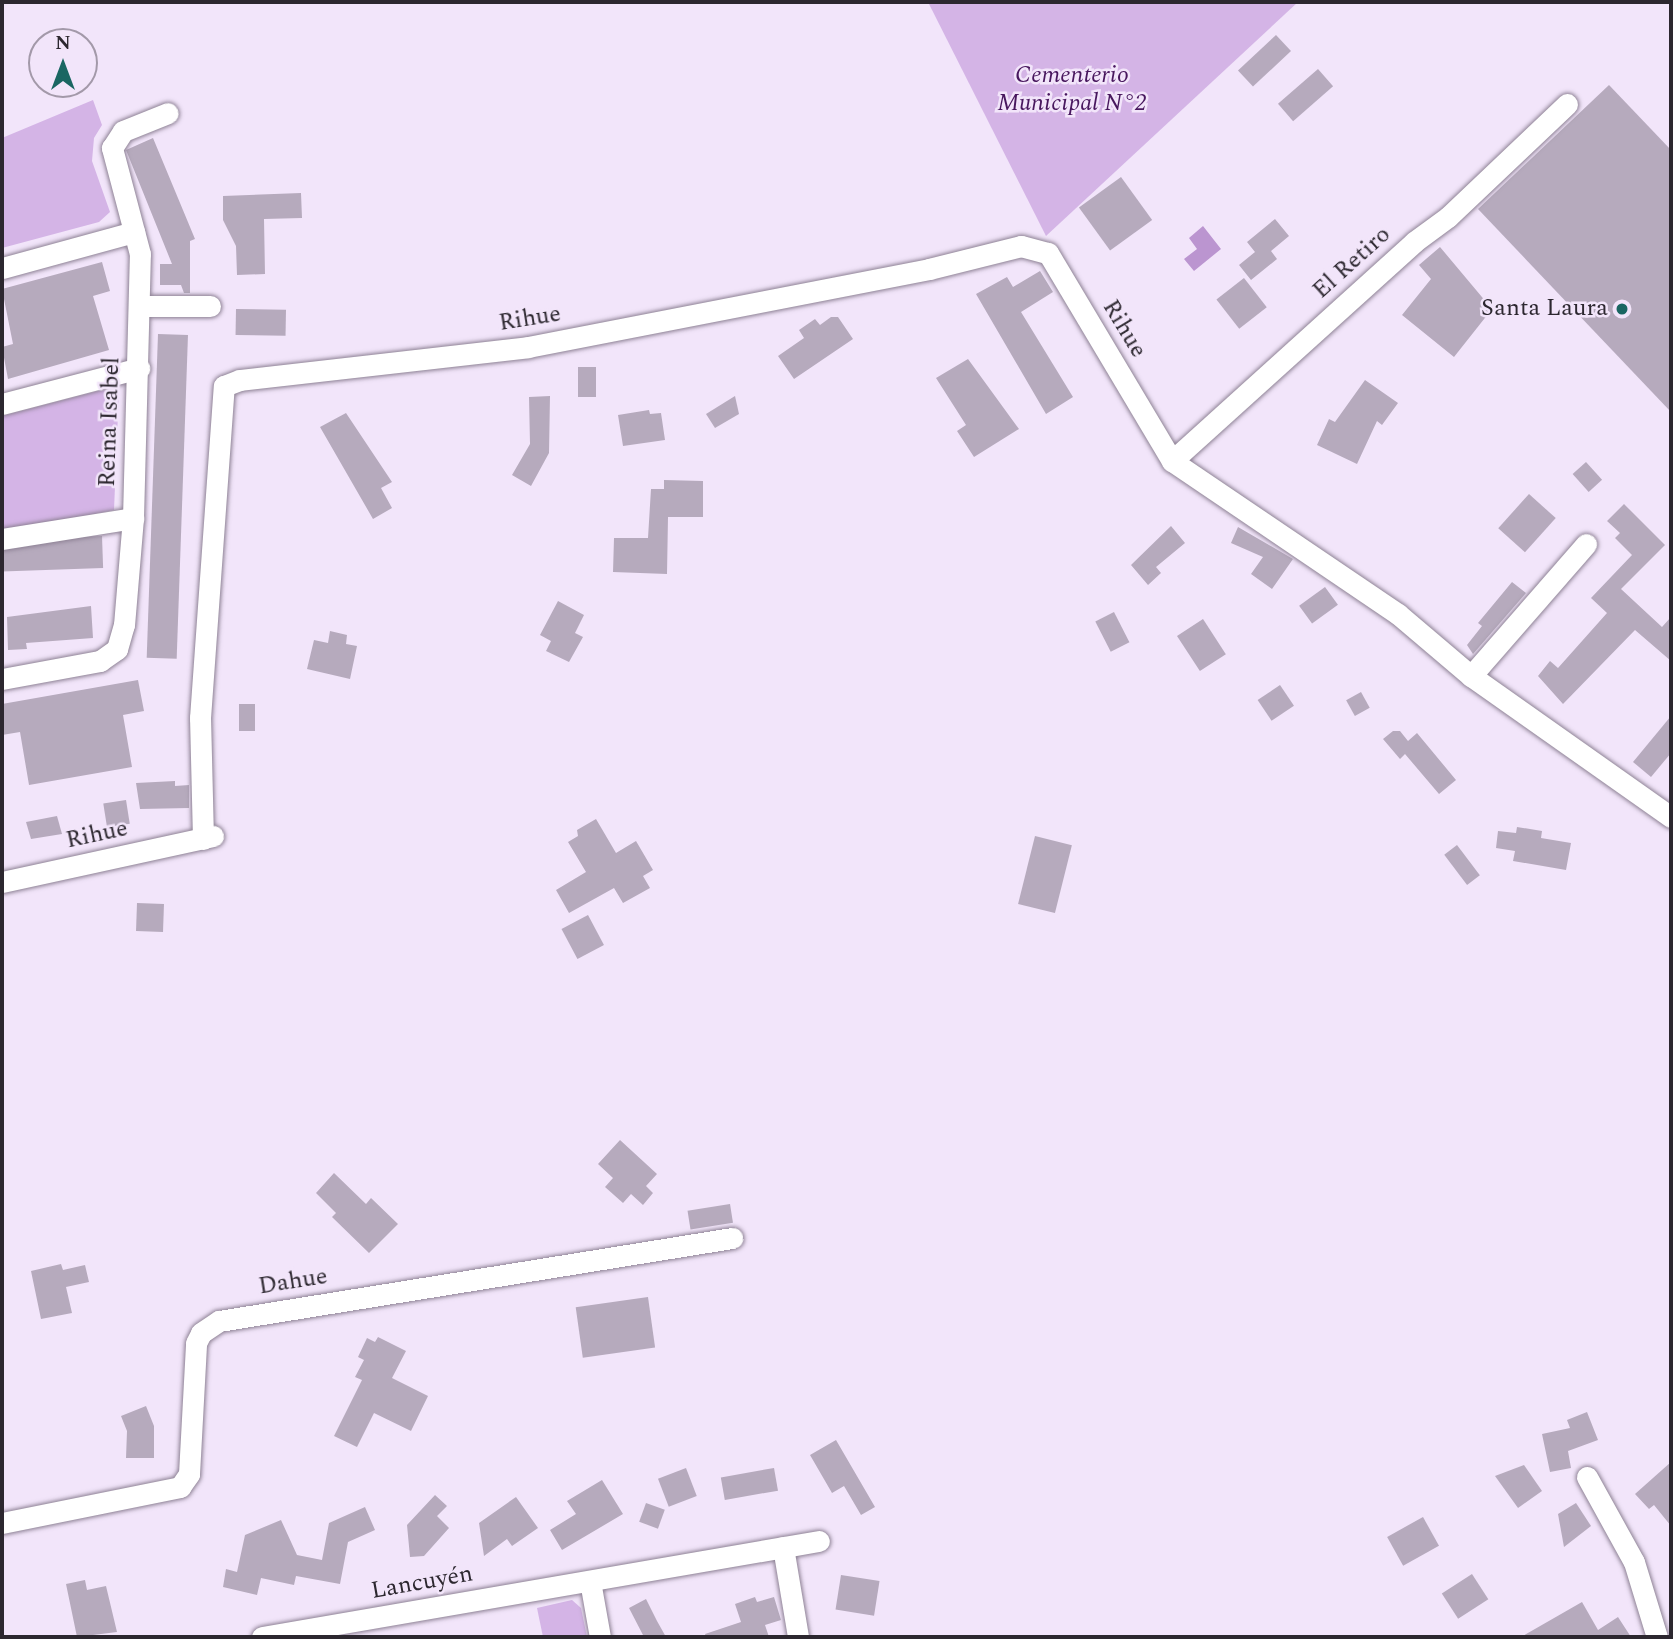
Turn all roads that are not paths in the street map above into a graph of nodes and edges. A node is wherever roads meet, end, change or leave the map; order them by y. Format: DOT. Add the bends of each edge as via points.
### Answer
graph roads {
  1 [pos="1567,104"];
  2 [pos="168,113"];
  3 [pos="134,232"];
  4 [pos="2,268"];
  5 [pos="140,306"];
  6 [pos="210,306"];
  7 [pos="139,368"];
  8 [pos="2,404"];
  9 [pos="1172,461"];
  10 [pos="133,518"];
  11 [pos="2,539"];
  12 [pos="1586,544"];
  13 [pos="1471,676"];
  14 [pos="2,679"];
  15 [pos="1669,811"];
  16 [pos="2,882"];
  17 [pos="732,1238"];
  18 [pos="1587,1477"];
  19 [pos="2,1523"];
  20 [pos="819,1541"];
  21 [pos="783,1547"];
  22 [pos="590,1581"];
  23 [pos="262,1637"];
  24 [pos="600,1637"];
  25 [pos="798,1637"];
  26 [pos="1657,1637"];
  1 -- 9 [label="street, El Retiro" via="1448,217 1414,242"];
  2 -- 3 [label="street, Reina Isabel" via="123,131 112,148"];
  3 -- 4 [label="street"];
  3 -- 5 [label="street, Reina Isabel" via="140,254"];
  5 -- 6 [label="street"];
  5 -- 7 [label="street, Reina Isabel"];
  7 -- 8 [label="street"];
  7 -- 10 [label="street, Reina Isabel"];
  9 -- 13 [label="street" via="1398,614"];
  9 -- 16 [label="street, Rihue" via="1048,253 1021,246 929,269 528,347 240,380 224,386 200,718 208,837"];
  10 -- 11 [label="street"];
  10 -- 14 [label="street, Reina Isabel" via="124,625 117,649 100,661"];
  12 -- 13 [label="street"];
  13 -- 15 [label="street"];
  17 -- 19 [label="street, Dahue" via="219,1321 201,1333 196,1343 189,1474 180,1487"];
  18 -- 26 [label="street" via="1634,1562"];
  20 -- 21 [label="street, Lancuyén"];
  21 -- 22 [label="street, Lancuyén"];
  21 -- 25 [label="street"];
  22 -- 23 [label="street, Lancuyén"];
  22 -- 24 [label="street"];
}
